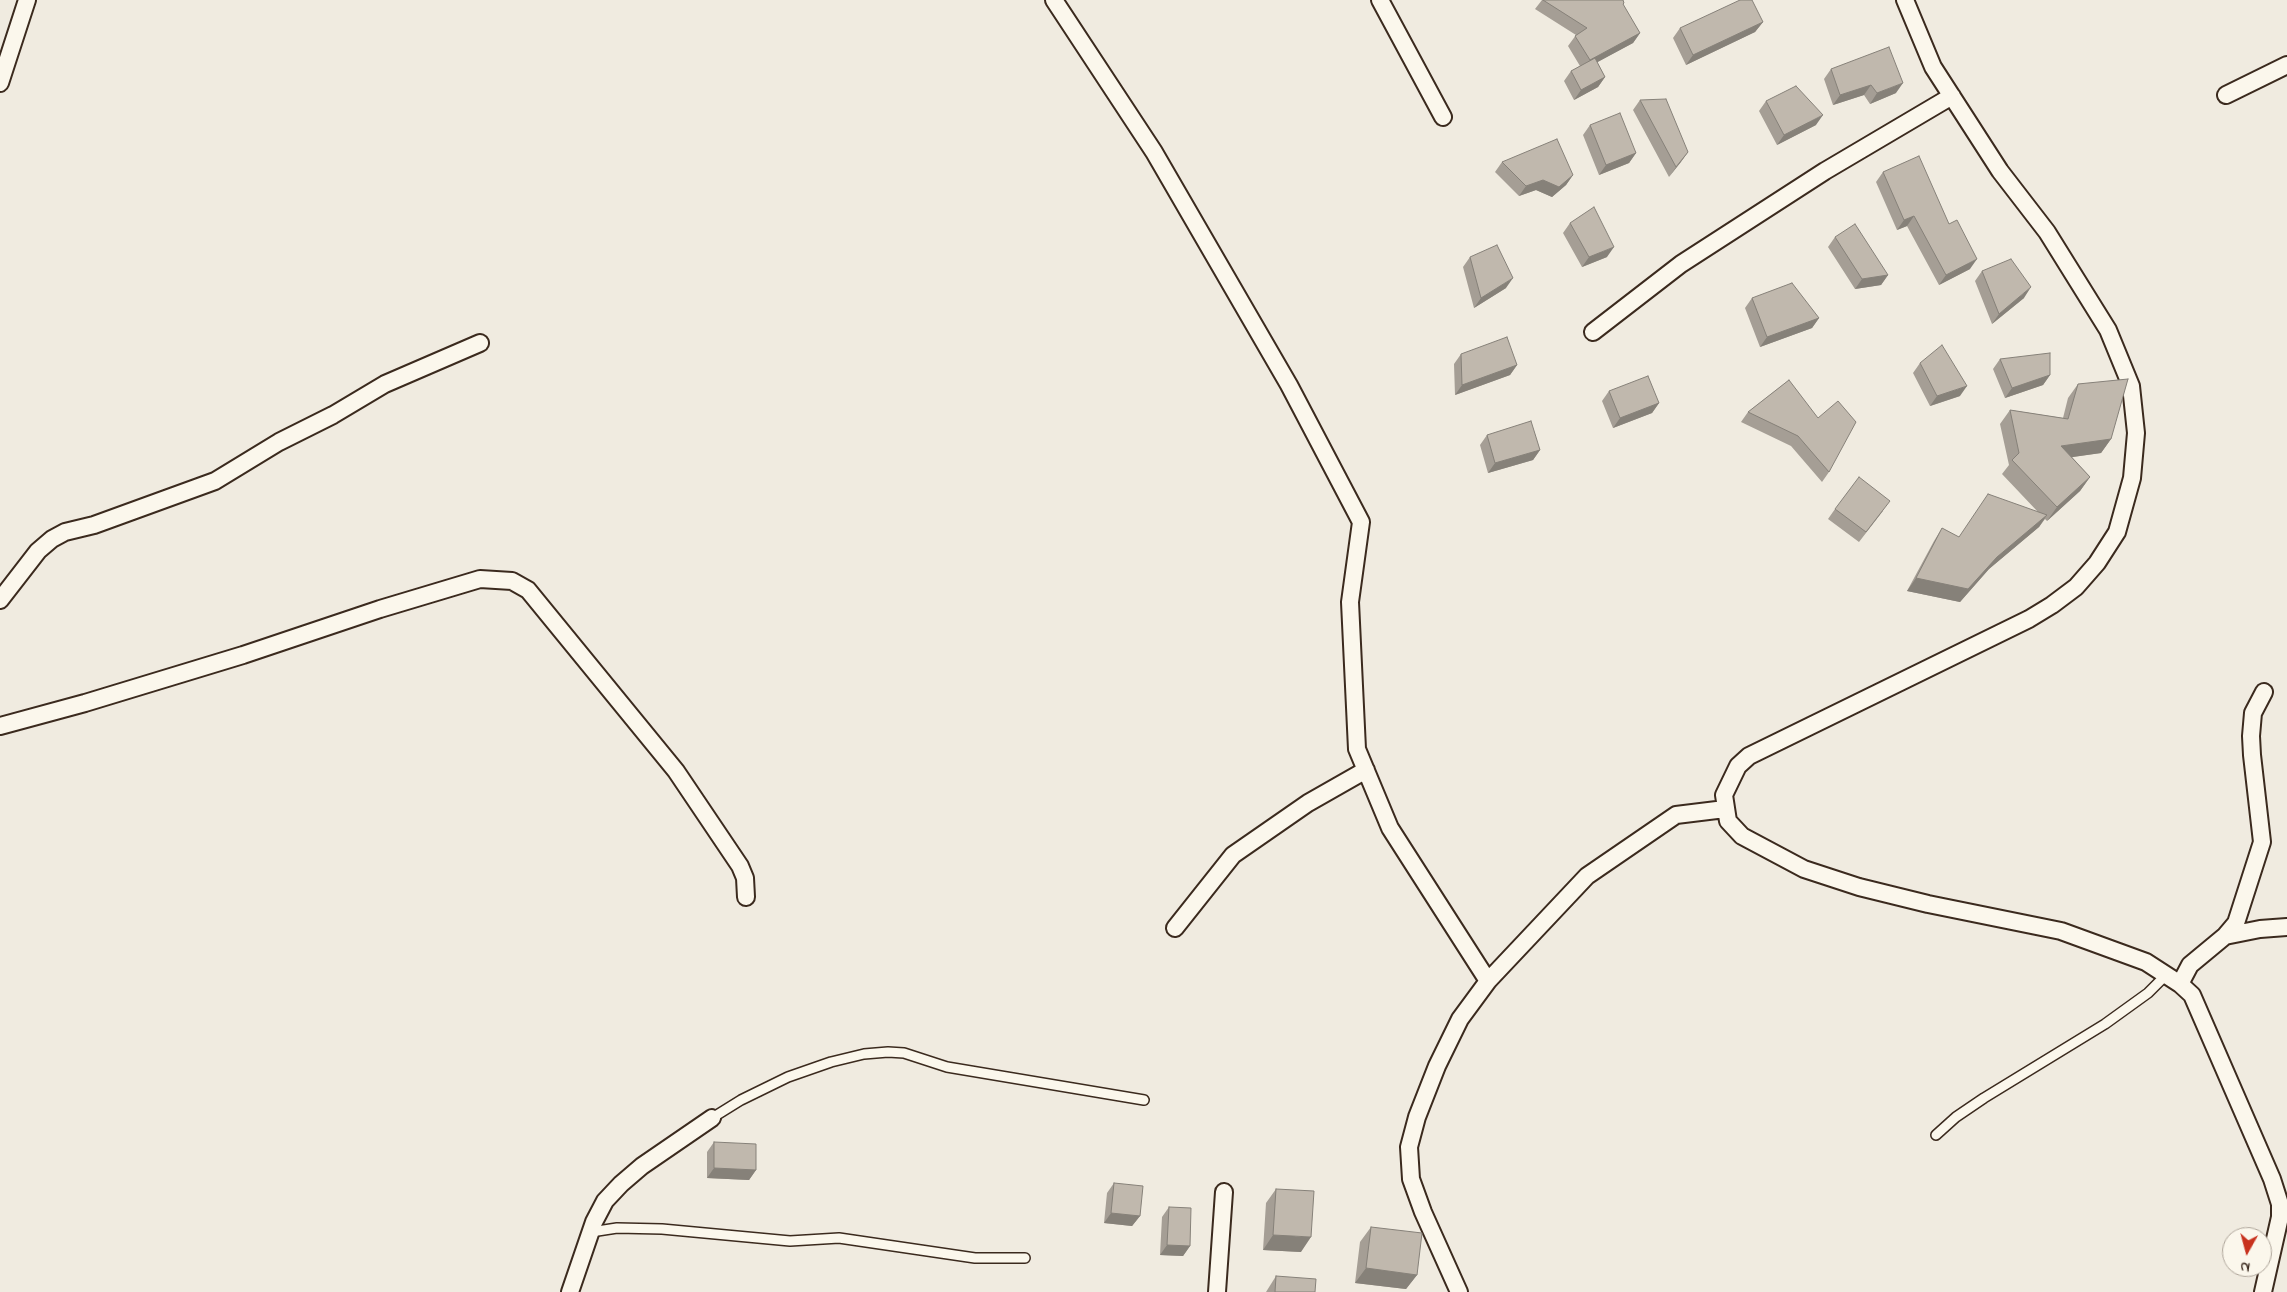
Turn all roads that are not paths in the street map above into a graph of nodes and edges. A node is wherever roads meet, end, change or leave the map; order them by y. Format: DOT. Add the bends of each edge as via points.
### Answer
graph roads {
  1 [pos="27,0"];
  2 [pos="1054,0"];
  3 [pos="1380,0"];
  4 [pos="1904,0"];
  5 [pos="2287,65"];
  6 [pos="0,82"];
  7 [pos="2226,95"];
  8 [pos="1952,96"];
  9 [pos="1443,117"];
  10 [pos="1592,332"];
  11 [pos="480,343"];
  12 [pos="0,600"];
  13 [pos="2264,692"];
  14 [pos="0,726"];
  15 [pos="1366,770"];
  16 [pos="1725,809"];
  17 [pos="746,896"];
  18 [pos="2287,927"];
  19 [pos="1175,928"];
  20 [pos="2225,936"];
  21 [pos="2174,979"];
  22 [pos="1488,981"];
  23 [pos="1144,1100"];
  24 [pos="712,1118"];
  25 [pos="1936,1136"];
  26 [pos="2282,1191"];
  27 [pos="1224,1192"];
  28 [pos="590,1232"];
  29 [pos="1025,1258"];
  30 [pos="570,1292"];
  31 [pos="1217,1292"];
  32 [pos="1459,1292"];
  33 [pos="2263,1292"];
  1 -- 6 [label="street"];
  2 -- 15 [label="street" via="1154,152 1289,385 1361,522 1350,602 1357,749"];
  3 -- 9 [label="street"];
  4 -- 8 [label="street" via="1933,67"];
  5 -- 7 [label="street"];
  8 -- 10 [label="street" via="1825,171 1681,264"];
  8 -- 16 [label="street" via="2000,171 2047,232 2108,330 2131,386 2136,433 2132,478 2124,511 2117,532 2096,563 2076,586 2052,605 1750,756 1738,766 1731,779 1724,795"];
  11 -- 12 [label="street" via="385,384 214,480 94,525 64,532 38,551"];
  13 -- 20 [label="street" via="2253,713 2252,736 2262,842 2236,923"];
  14 -- 17 [label="street" via="85,704 480,579 512,581 528,590 676,771 740,866 745,878"];
  15 -- 19 [label="street" via="1308,803 1233,855"];
  15 -- 22 [label="street" via="1390,828"];
  16 -- 21 [label="street" via="1728,821 1742,836 1804,869 1911,900 2061,931 2146,962"];
  16 -- 22 [label="street" via="1676,815 1587,876"];
  18 -- 20 [label="street"];
  20 -- 21 [label="street"];
  21 -- 25 [label="lane" via="1984,1098"];
  21 -- 26 [label="street" via="2192,996"];
  22 -- 32 [label="street" via="1460,1019 1437,1066 1409,1147 1411,1179"];
  23 -- 24 [label="lane" via="947,1067 904,1053 888,1052 831,1062 788,1077 740,1100"];
  24 -- 28 [label="street" via="621,1184 605,1201"];
  26 -- 33 [label="street" via="2280,1217"];
  27 -- 31 [label="street"];
  28 -- 29 [label="lane" via="617,1228 662,1229 790,1241 839,1238 975,1258"];
  28 -- 30 [label="street"];
}
